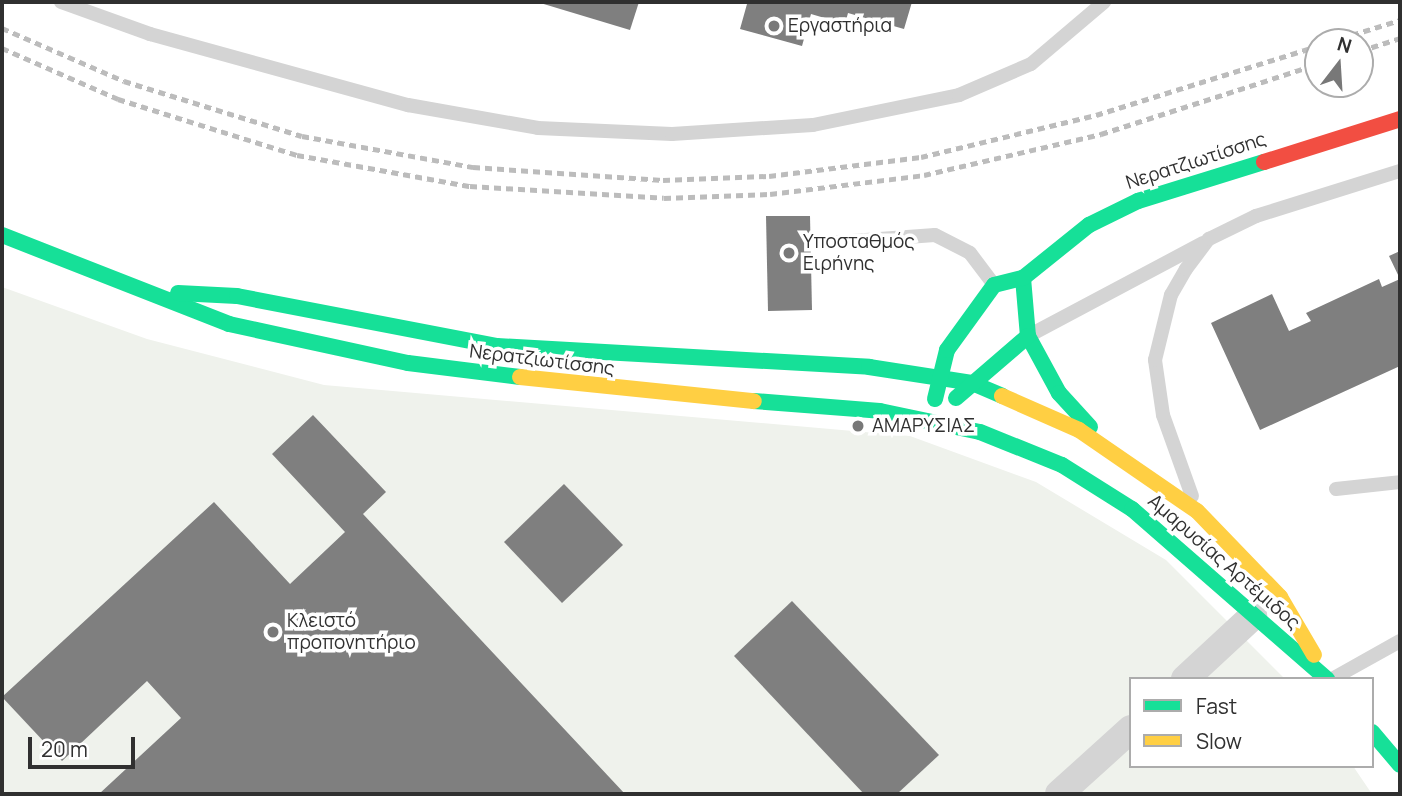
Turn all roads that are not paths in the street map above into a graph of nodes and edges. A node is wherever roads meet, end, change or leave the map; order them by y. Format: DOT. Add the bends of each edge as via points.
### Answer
graph roads {
  1 [pos="61,2"];
  2 [pos="1104,2"];
  3 [pos="1400,105"];
  4 [pos="1400,119"];
  5 [pos="1377,126"];
  6 [pos="1400,171"];
  7 [pos="2,235"];
  8 [pos="1209,239"];
  9 [pos="838,242"];
  10 [pos="1023,278"];
  11 [pos="994,285"];
  12 [pos="155,292"];
  13 [pos="1028,336"];
  14 [pos="937,373"];
  15 [pos="972,383"];
  16 [pos="934,418"];
  17 [pos="1116,452"];
  18 [pos="1400,482"];
  19 [pos="1336,489"];
  20 [pos="1197,511"];
  21 [pos="1254,616"];
  22 [pos="1400,642"];
  23 [pos="1187,677"];
  24 [pos="1327,677"];
  25 [pos="1328,677"];
  26 [pos="1333,677"];
  27 [pos="1129,731"];
  28 [pos="1374,734"];
  29 [pos="1400,765"];
  30 [pos="1059,794"];
  1 -- 2 [label="lane" via="150,34 408,105 538,128 672,134 813,125 959,95 1031,64"];
  3 -- 5 [label="lane"];
  4 -- 5 [label="main road, Νερατζιωτίσσης"];
  5 -- 10 [label="main road, Νερατζιωτίσσης" via="1115,210"];
  6 -- 8 [label="lane" via="1256,216"];
  7 -- 12 [label="main road, Νερατζιωτίσσης"];
  8 -- 13 [label="lane"];
  8 -- 20 [label="lane" via="1171,295 1155,360 1163,415"];
  9 -- 11 [label="lane" via="935,235 970,253"];
  10 -- 11 [label="main road, Νερατζιωτίσσης"];
  10 -- 13 [label="main road"];
  11 -- 14 [label="main road"];
  12 -- 14 [label="main road, Νερατζιωτίσσης" via="237,296 497,346"];
  12 -- 16 [label="main road, Νερατζιωτίσσης" via="229,324 491,377"];
  13 -- 15 [label="main road"];
  13 -- 17 [label="main road" via="1059,393"];
  14 -- 15 [label="main road, Νερατζιωτίσσης"];
  14 -- 16 [label="main road"];
  15 -- 16 [label="main road"];
  15 -- 17 [label="main road, Νερατζιωτίσσης" via="1025,402"];
  16 -- 21 [label="main road, Αμαρυσίας Αρτέμιδος" via="1035,452 1100,488 1169,539"];
  17 -- 20 [label="main road, Νερατζιωτίσσης"];
  18 -- 19 [label="lane"];
  20 -- 25 [label="main road, Αμαρυσίας Αρτέμιδος" via="1280,597"];
  21 -- 23 [label="street"];
  21 -- 24 [label="main road, Αμαρυσίας Αρτέμιδος"];
  22 -- 26 [label="lane"];
  27 -- 30 [label="street"];
  28 -- 29 [label="main road"];
}
